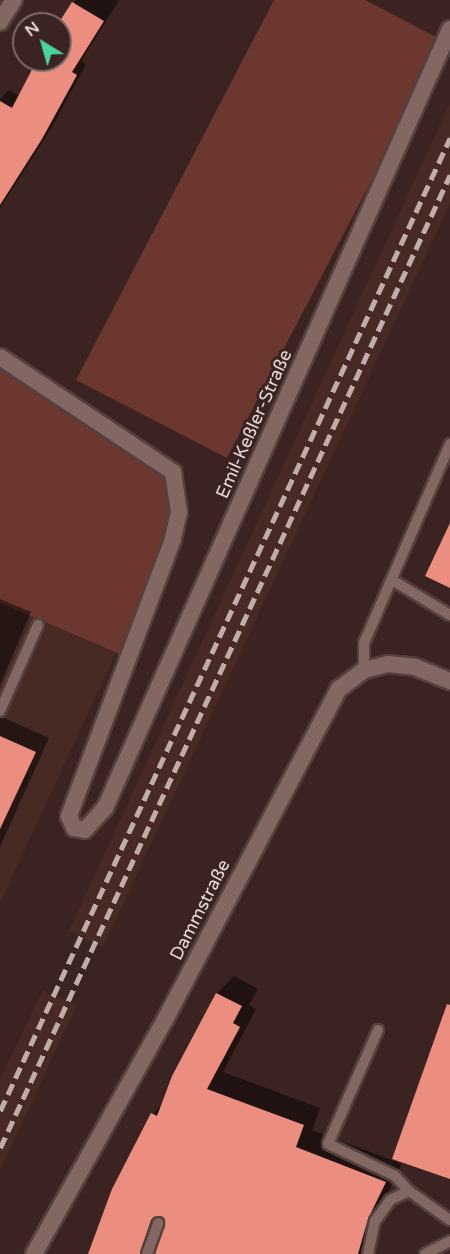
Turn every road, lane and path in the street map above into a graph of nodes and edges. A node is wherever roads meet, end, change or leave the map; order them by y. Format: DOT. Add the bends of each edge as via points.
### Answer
graph roads {
  1 [pos="14,0"];
  2 [pos="0,22"];
  3 [pos="450,29"];
  4 [pos="0,357"];
  5 [pos="450,444"];
  6 [pos="392,580"];
  7 [pos="450,615"];
  8 [pos="38,625"];
  9 [pos="364,670"];
  10 [pos="450,681"];
  11 [pos="0,711"];
  12 [pos="378,1030"];
  13 [pos="409,1191"];
  14 [pos="450,1220"];
  15 [pos="158,1223"];
  16 [pos="450,1241"];
  17 [pos="34,1254"];
  18 [pos="147,1254"];
  19 [pos="368,1254"];
  20 [pos="425,1254"];
  1 -- 2 [label="street"];
  3 -- 4 [label="street, Emil-Keßler-Straße" via="105,808 85,830 74,828 69,816 173,539 179,512 173,472"];
  5 -- 6 [label="lane"];
  6 -- 7 [label="lane"];
  6 -- 9 [label="lane" via="364,643"];
  8 -- 11 [label="lane"];
  9 -- 10 [label="street, Dammstraße" via="402,665"];
  9 -- 17 [label="street, Dammstraße" via="339,689 326,708 166,1018"];
  12 -- 13 [label="lane" via="328,1144 395,1176"];
  13 -- 14 [label="lane"];
  13 -- 19 [label="lane" via="390,1200 375,1221"];
  15 -- 18 [label="lane"];
  16 -- 20 [label="lane"];
}
